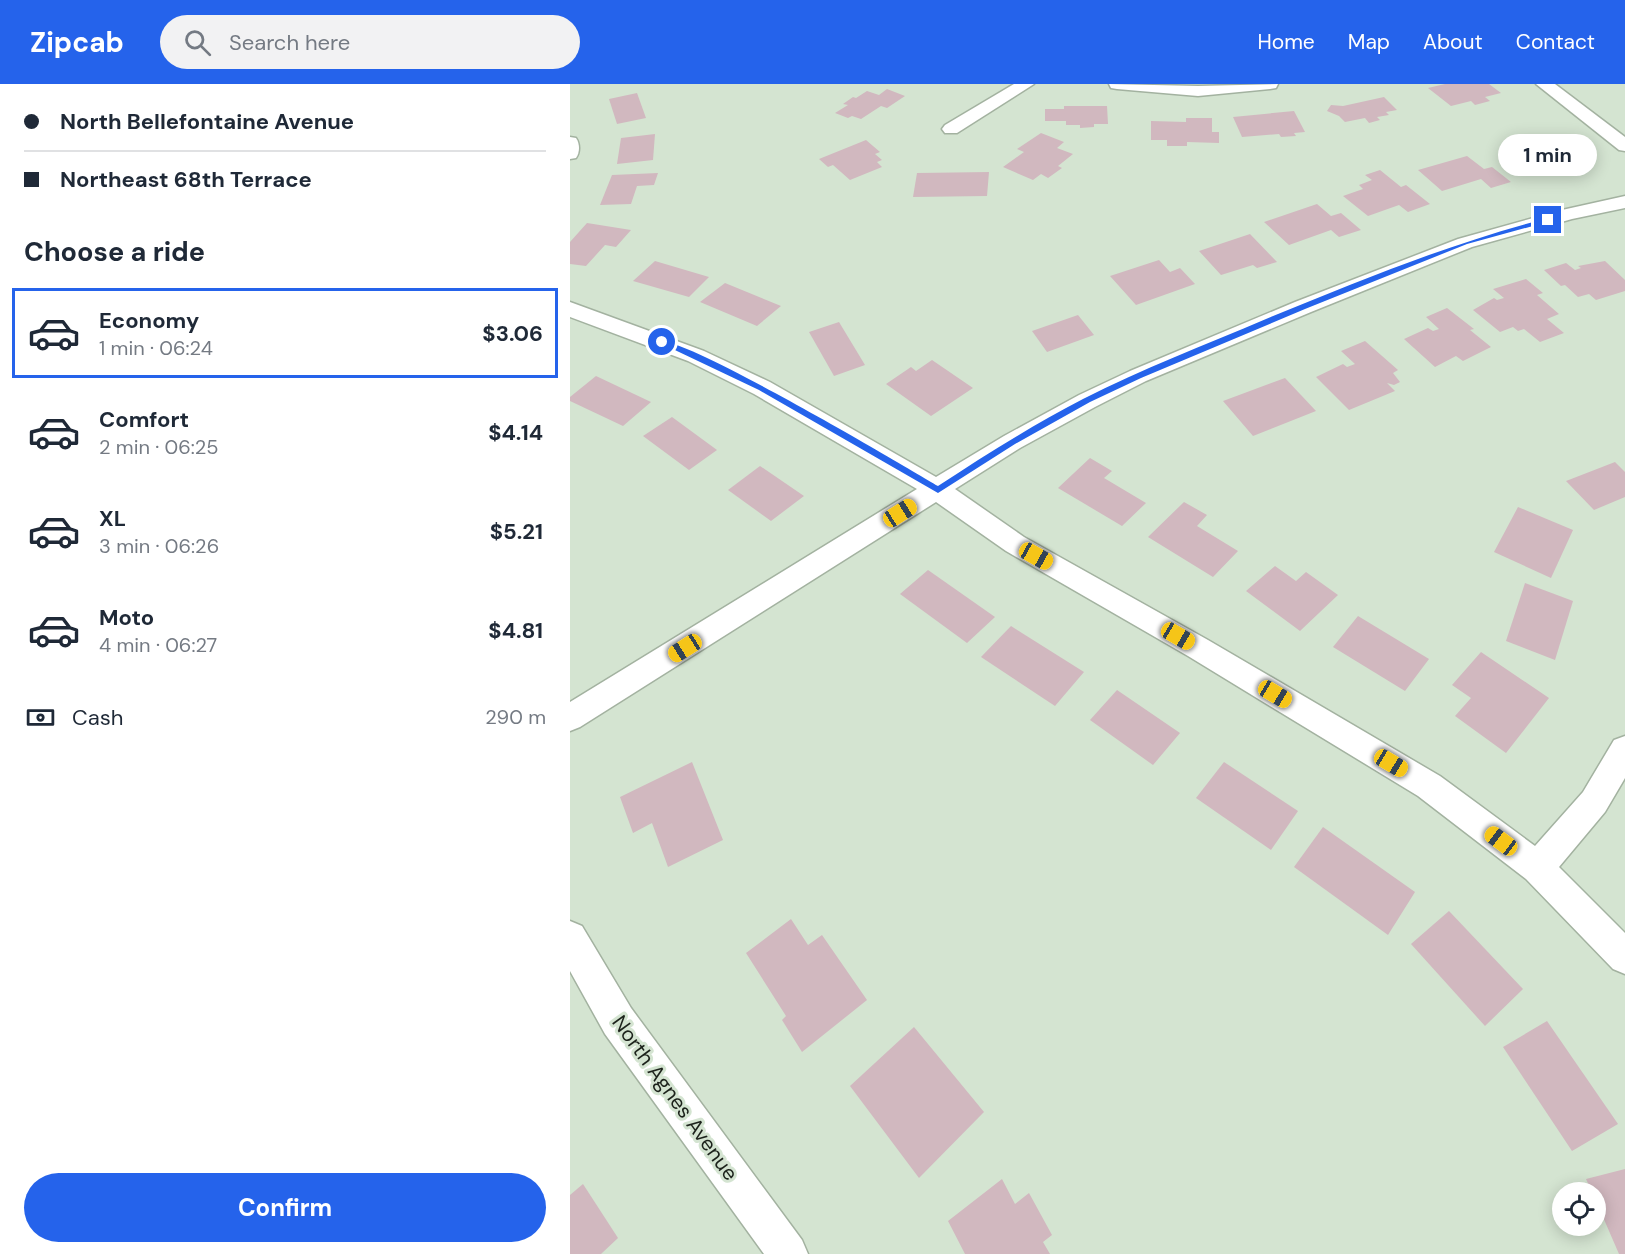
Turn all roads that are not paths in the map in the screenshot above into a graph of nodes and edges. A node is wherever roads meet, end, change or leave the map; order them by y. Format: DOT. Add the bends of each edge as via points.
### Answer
graph roads {
  1 [pos="1026,84"];
  2 [pos="1117,84"];
  3 [pos="1269,84"];
  4 [pos="1544,84"];
  5 [pos="951,129"];
  6 [pos="570,142"];
  7 [pos="1625,146"];
  8 [pos="570,154"];
  9 [pos="1625,202"];
  10 [pos="570,309"];
  11 [pos="938,490"];
  12 [pos="570,718"];
  13 [pos="1625,750"];
  14 [pos="1537,868"];
  15 [pos="570,938"];
  16 [pos="1625,957"];
  17 [pos="788,1254"];
  1 -- 5 [label="street"];
  2 -- 3 [label="street" via="1198,91"];
  4 -- 7 [label="street"];
  6 -- 8 [label="street"];
  9 -- 11 [label="street" via="1465,243 1303,307 1087,400"];
  10 -- 11 [label="street" via="696,356 762,388"];
  11 -- 12 [label="street"];
  11 -- 14 [label="street" via="1015,544 1429,786"];
  13 -- 14 [label="street" via="1594,802"];
  14 -- 16 [label="street"];
  15 -- 17 [label="street, North Agnes Avenue" via="618,1021"];
}
